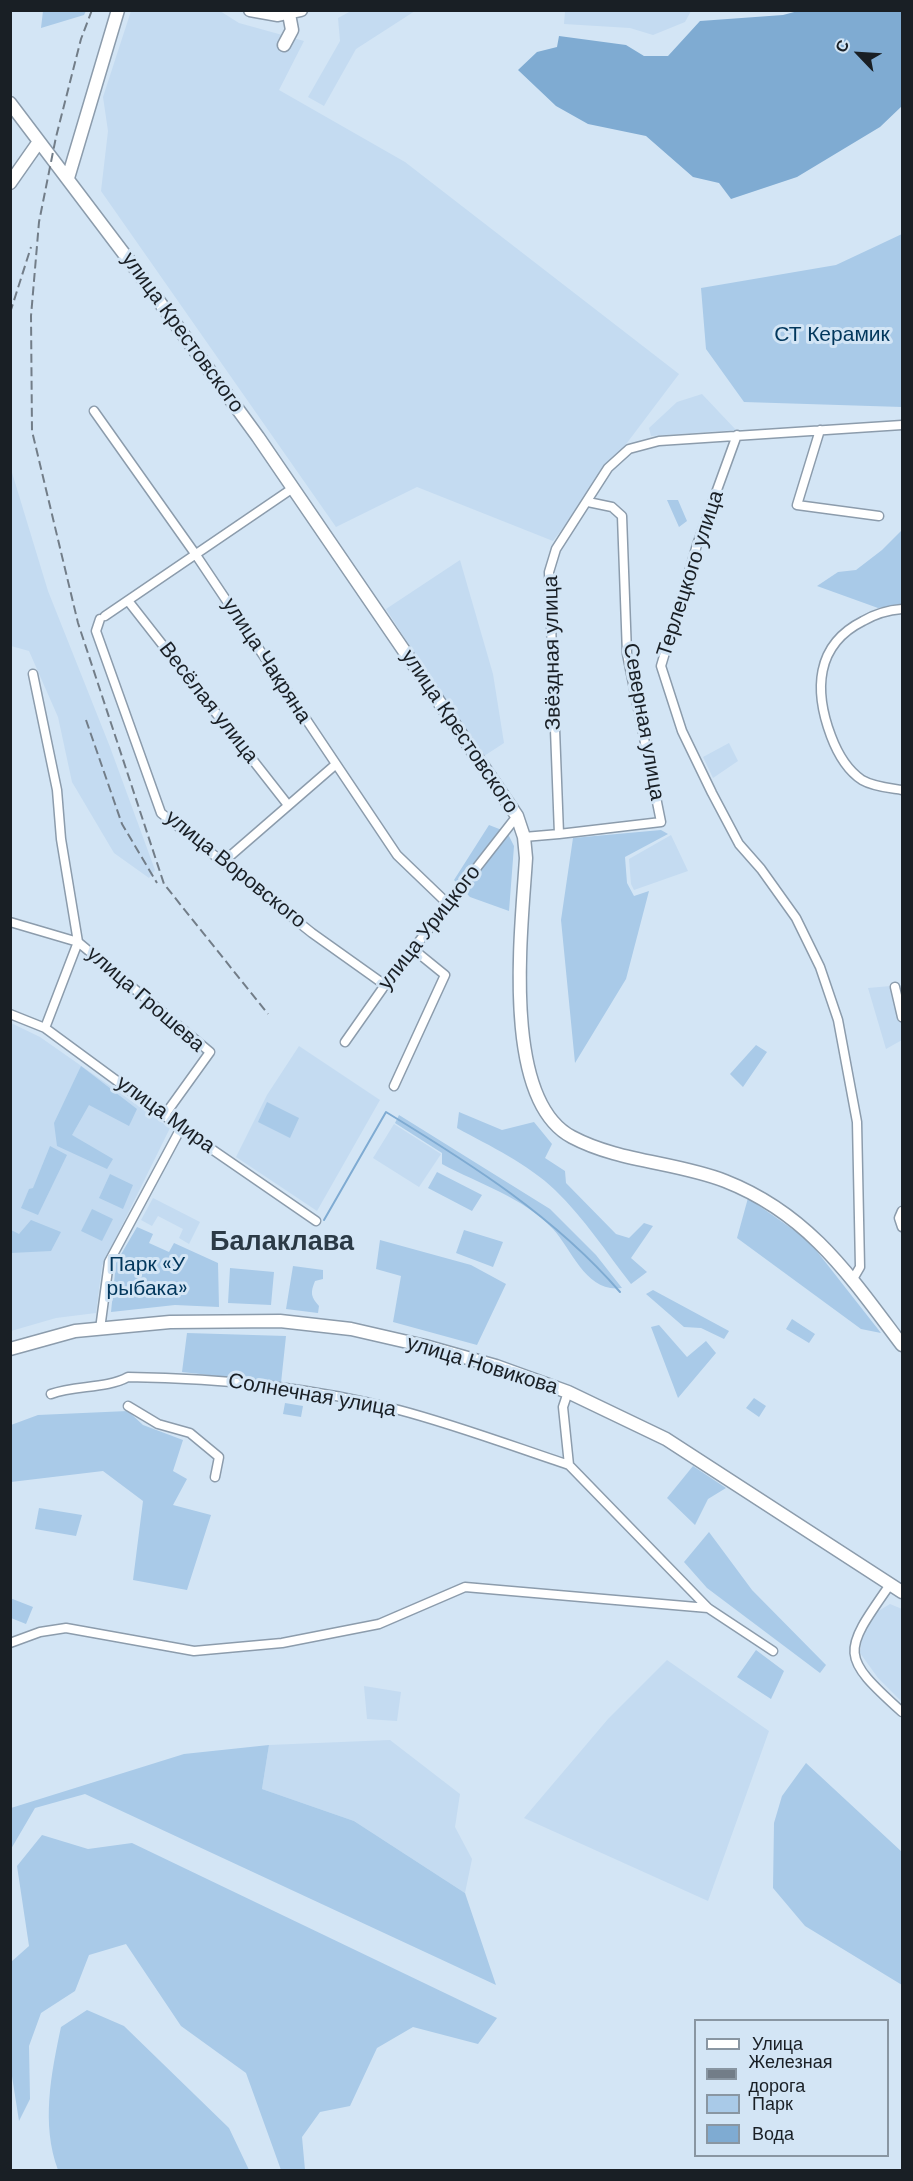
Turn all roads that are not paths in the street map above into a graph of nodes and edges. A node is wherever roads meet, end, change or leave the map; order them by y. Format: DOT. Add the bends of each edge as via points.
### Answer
graph roads {
  1 [pos="118,10"];
  2 [pos="253,11"];
  3 [pos="295,12"];
  4 [pos="284,45"];
  5 [pos="10,103"];
  6 [pos="38,143"];
  7 [pos="68,178"];
  8 [pos="10,183"];
  9 [pos="94,411"];
  10 [pos="903,425"];
  11 [pos="820,430"];
  12 [pos="737,435"];
  13 [pos="293,488"];
  14 [pos="588,502"];
  15 [pos="879,516"];
  16 [pos="196,555"];
  17 [pos="129,602"];
  18 [pos="903,609"];
  19 [pos="33,674"];
  20 [pos="335,765"];
  21 [pos="903,790"];
  22 [pos="288,804"];
  23 [pos="517,816"];
  24 [pos="559,834"];
  25 [pos="524,837"];
  26 [pos="222,863"];
  27 [pos="447,904"];
  28 [pos="10,922"];
  29 [pos="78,942"];
  30 [pos="413,949"];
  31 [pos="385,985"];
  32 [pos="895,987"];
  33 [pos="10,1014"];
  34 [pos="903,1017"];
  35 [pos="45,1028"];
  36 [pos="345,1042"];
  37 [pos="394,1086"];
  38 [pos="164,1116"];
  39 [pos="180,1128"];
  40 [pos="316,1221"];
  41 [pos="853,1279"];
  42 [pos="100,1329"];
  43 [pos="903,1345"];
  44 [pos="10,1349"];
  45 [pos="568,1392"];
  46 [pos="51,1394"];
  47 [pos="128,1406"];
  48 [pos="569,1465"];
  49 [pos="215,1477"];
  50 [pos="890,1586"];
  51 [pos="903,1592"];
  52 [pos="708,1608"];
  53 [pos="10,1643"];
  54 [pos="773,1651"];
  55 [pos="903,1712"];
  1 -- 7 [label="main road"];
  2 -- 3 [label="main road"];
  3 -- 4 [label="main road"];
  5 -- 6 [label="main road, улица Крестовского"];
  6 -- 7 [label="main road, улица Крестовского"];
  6 -- 8 [label="main road"];
  7 -- 13 [label="main road, улица Крестовского"];
  9 -- 16 [label="street, улица Чакряна"];
  10 -- 11 [label="street, Звёздная улица"];
  11 -- 12 [label="street, Звёздная улица"];
  11 -- 15 [label="street" via="797,504"];
  12 -- 14 [label="street, Звёздная улица" via="659,441 629,449 608,468"];
  12 -- 41 [label="street, Терлецкого улица" via="697,545 662,666 682,731 711,793 739,844 796,918 820,967 838,1020 857,1122 860,1267"];
  13 -- 16 [label="street"];
  13 -- 23 [label="main road, улица Крестовского"];
  14 -- 24 [label="street, Звёздная улица" via="556,549 549,572"];
  14 -- 24 [label="street, Северная улица" via="612,507 622,516 627,654 661,822"];
  16 -- 17 [label="street"];
  16 -- 20 [label="street, улица Чакряна"];
  17 -- 22 [label="street, Весёлая улица"];
  17 -- 26 [label="street, улица Воровского" via="102,618 96,631 161,813"];
  18 -- 21 [label="street" via="873,615 848,628 829,649 820,689 822,711 839,756 862,779"];
  19 -- 29 [label="street" via="57,790"];
  20 -- 22 [label="street"];
  20 -- 27 [label="street, улица Чакряна" via="397,855"];
  22 -- 26 [label="street"];
  23 -- 25 [label="main road, улица Крестовского"];
  23 -- 27 [label="street, улица Урицкого"];
  24 -- 25 [label="street"];
  25 -- 41 [label="main road, улица Крестовского" via="519,990 526,1064 543,1107 570,1136 591,1146 726,1181 795,1221 821,1242"];
  26 -- 31 [label="street, улица Воровского"];
  27 -- 30 [label="street, улица Урицкого"];
  28 -- 29 [label="street, улица Грошева"];
  29 -- 35 [label="street"];
  29 -- 38 [label="street, улица Грошева" via="210,1052"];
  30 -- 31 [label="street, улица Урицкого"];
  30 -- 37 [label="street" via="446,975"];
  31 -- 36 [label="street, улица Урицкого"];
  32 -- 34 [label="street"];
  33 -- 35 [label="street, улица Мира"];
  35 -- 38 [label="street, улица Мира"];
  38 -- 39 [label="street, улица Мира"];
  39 -- 40 [label="street, улица Мира"];
  39 -- 42 [label="street" via="109,1262"];
  41 -- 43 [label="main road, улица Крестовского"];
  42 -- 44 [label="main road, улица Новикова" via="75,1331"];
  42 -- 45 [label="main road, улица Новикова" via="170,1322 280,1321 351,1329 496,1366"];
  45 -- 48 [label="street" via="563,1407"];
  45 -- 50 [label="main road, улица Новикова" via="666,1439"];
  46 -- 48 [label="street, Солнечная улица" via="69,1387 118,1383 128,1377 204,1378 398,1410"];
  47 -- 49 [label="street" via="158,1424 190,1433 219,1457"];
  48 -- 52 [label="street"];
  50 -- 51 [label="main road, улица Новикова"];
  50 -- 55 [label="street" via="856,1635 854,1658 867,1680"];
  52 -- 53 [label="street" via="465,1587 379,1624 282,1643 194,1651 66,1628"];
  52 -- 54 [label="street"];
}
